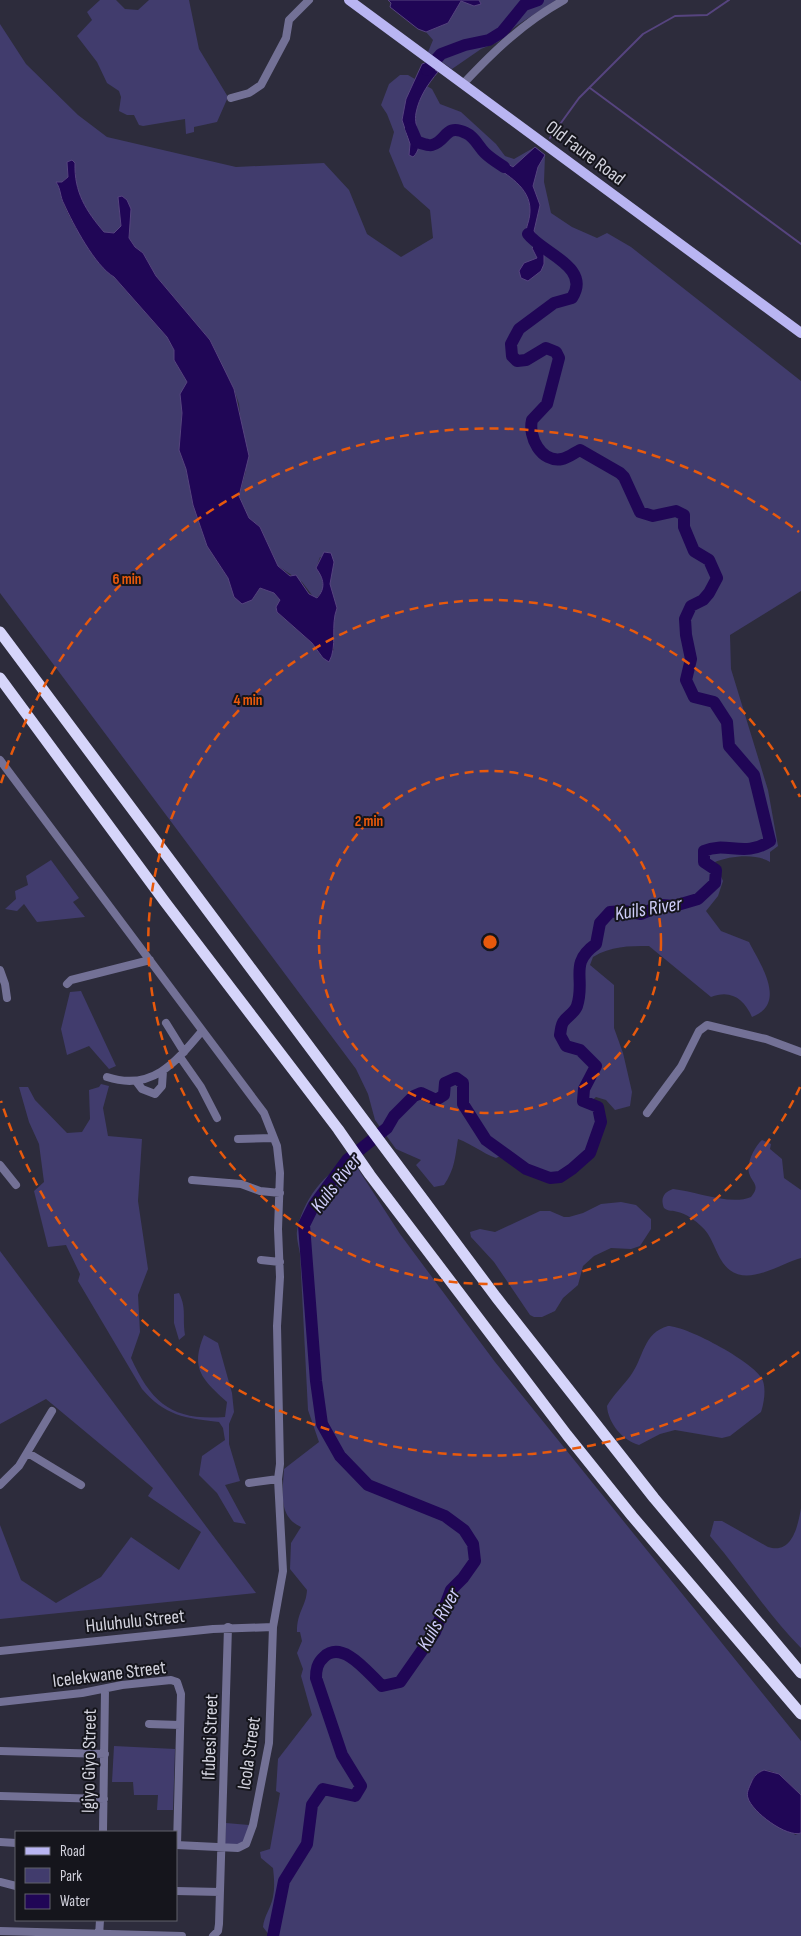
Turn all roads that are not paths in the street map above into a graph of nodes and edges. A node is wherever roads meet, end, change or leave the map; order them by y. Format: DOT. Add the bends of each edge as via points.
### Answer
graph roads {
  1 [pos="309,0"];
  2 [pos="349,0"];
  3 [pos="564,0"];
  4 [pos="463,84"];
  5 [pos="231,98"];
  6 [pos="801,333"];
  7 [pos="0,632"];
  8 [pos="0,678"];
  9 [pos="0,760"];
  10 [pos="150,960"];
  11 [pos="0,970"];
  12 [pos="67,984"];
  13 [pos="7,998"];
  14 [pos="166,1023"];
  15 [pos="202,1031"];
  16 [pos="801,1052"];
  17 [pos="182,1054"];
  18 [pos="163,1071"];
  19 [pos="107,1077"];
  20 [pos="136,1081"];
  21 [pos="647,1113"];
  22 [pos="217,1118"];
  23 [pos="273,1138"];
  24 [pos="238,1139"];
  25 [pos="0,1166"];
  26 [pos="192,1180"];
  27 [pos="16,1185"];
  28 [pos="280,1193"];
  29 [pos="261,1260"];
  30 [pos="280,1262"];
  31 [pos="52,1411"];
  32 [pos="28,1453"];
  33 [pos="278,1479"];
  34 [pos="249,1483"];
  35 [pos="0,1485"];
  36 [pos="81,1485"];
  37 [pos="228,1627"];
  38 [pos="273,1627"];
  39 [pos="0,1651"];
  40 [pos="801,1672"];
  41 [pos="105,1690"];
  42 [pos="0,1702"];
  43 [pos="801,1714"];
  44 [pos="148,1724"];
  45 [pos="180,1726"];
  46 [pos="0,1751"];
  47 [pos="105,1754"];
  48 [pos="0,1796"];
  49 [pos="104,1799"];
  50 [pos="103,1831"];
  51 [pos="176,1831"];
  52 [pos="0,1842"];
  53 [pos="15,1843"];
  54 [pos="178,1846"];
  55 [pos="222,1847"];
  56 [pos="0,1882"];
  57 [pos="12,1886"];
  58 [pos="178,1891"];
  59 [pos="220,1892"];
  60 [pos="100,1921"];
  61 [pos="0,1930"];
  62 [pos="99,1935"];
  63 [pos="182,1936"];
  64 [pos="213,1936"];
  1 -- 5 [label="street" via="289,20 286,38 261,85"];
  2 -- 4 [label="main road, Old Faure Road"];
  3 -- 4 [label="street" via="526,22"];
  4 -- 6 [label="main road, Old Faure Road"];
  7 -- 40 [label="highway" via="496,1297 587,1415"];
  8 -- 43 [label="highway" via="164,902 573,1442"];
  9 -- 10 [label="street, Icola Street"];
  10 -- 12 [label="street" via="71,980"];
  10 -- 15 [label="street, Icola Street"];
  11 -- 13 [label="street"];
  14 -- 17 [label="street"];
  15 -- 17 [label="street"];
  15 -- 23 [label="street, Icola Street" via="264,1113"];
  16 -- 21 [label="street" via="766,1039 707,1025 699,1032 681,1068"];
  17 -- 18 [label="street"];
  17 -- 22 [label="street"];
  18 -- 20 [label="street"];
  18 -- 20 [label="street" via="162,1086 155,1094 142,1089"];
  19 -- 20 [label="street"];
  23 -- 24 [label="street"];
  23 -- 28 [label="street, Icola Street" via="279,1159"];
  25 -- 27 [label="street"];
  26 -- 28 [label="street" via="241,1184 260,1191"];
  28 -- 30 [label="street, Icola Street"];
  29 -- 30 [label="street"];
  30 -- 33 [label="street, Icola Street"];
  31 -- 32 [label="street"];
  32 -- 35 [label="street" via="14,1474"];
  32 -- 36 [label="street"];
  33 -- 34 [label="street"];
  33 -- 38 [label="street, Icola Street" via="282,1571"];
  37 -- 38 [label="street, Huluhulu Street"];
  37 -- 39 [label="street, Huluhulu Street"];
  37 -- 55 [label="street, Ifubesi Street"];
  38 -- 55 [label="street, Icola Street" via="269,1743 253,1825 244,1846"];
  41 -- 42 [label="street, Icelekwane Street"];
  41 -- 45 [label="street, Icelekwane Street" via="122,1685 174,1681 180,1689"];
  41 -- 47 [label="street, Igiyo Giyo Street"];
  44 -- 45 [label="street"];
  45 -- 51 [label="street, Icelekwane Street"];
  46 -- 47 [label="street"];
  47 -- 49 [label="street, Igiyo Giyo Street"];
  48 -- 49 [label="street"];
  49 -- 50 [label="street, Igiyo Giyo Street"];
  52 -- 53 [label="street"];
  54 -- 55 [label="street, Icola Street"];
  55 -- 59 [label="street, Ifubesi Street"];
  56 -- 57 [label="street"];
  58 -- 59 [label="street"];
  59 -- 64 [label="street, Ifubesi Street" via="219,1928"];
  60 -- 62 [label="street"];
  61 -- 62 [label="street"];
  62 -- 63 [label="street"];
}
